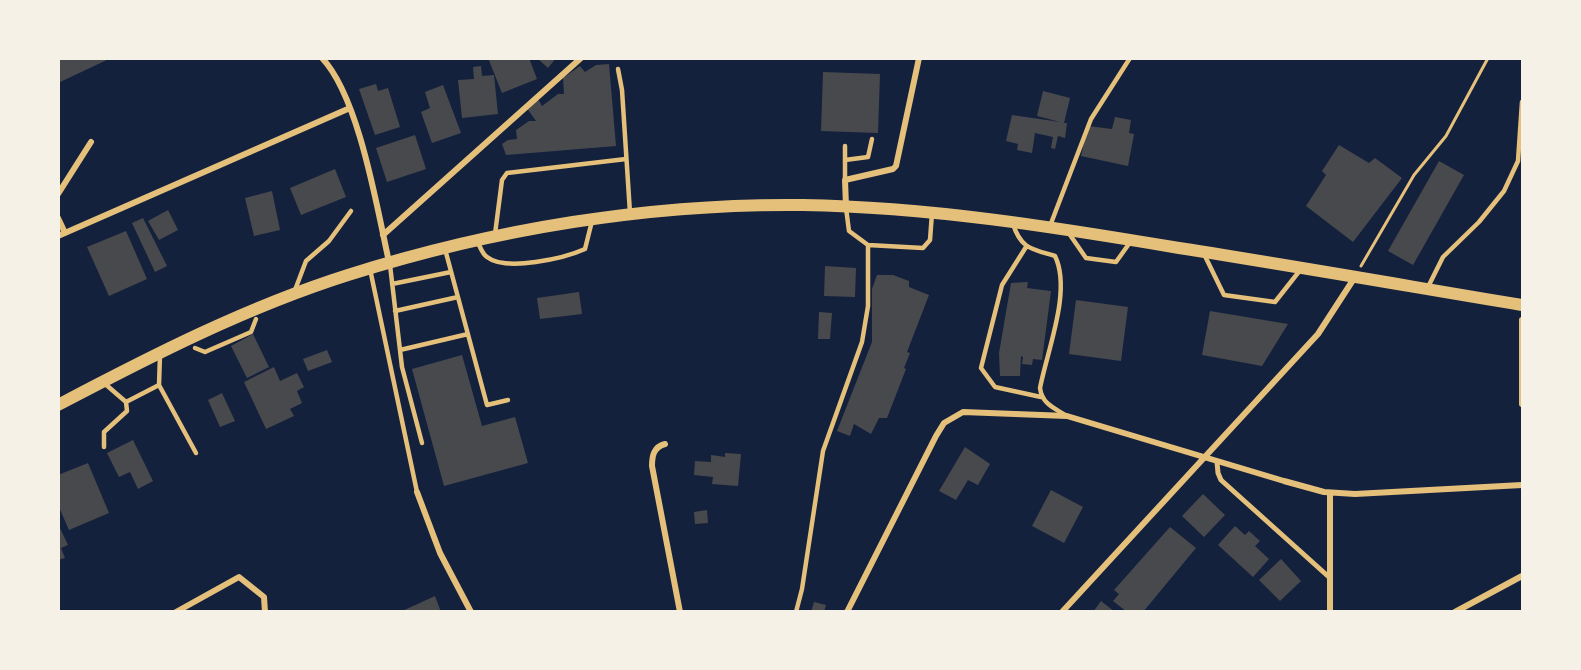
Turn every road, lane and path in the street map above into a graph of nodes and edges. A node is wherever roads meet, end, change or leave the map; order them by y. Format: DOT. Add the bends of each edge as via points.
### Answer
graph roads {
  1 [pos="322,58"];
  2 [pos="581,58"];
  3 [pos="919,58"];
  4 [pos="1130,58"];
  5 [pos="1488,58"];
  6 [pos="618,69"];
  7 [pos="1522,102"];
  8 [pos="350,108"];
  9 [pos="872,139"];
  10 [pos="92,142"];
  11 [pos="844,146"];
  12 [pos="626,159"];
  13 [pos="845,160"];
  14 [pos="845,180"];
  15 [pos="58,194"];
  16 [pos="846,206"];
  17 [pos="351,211"];
  18 [pos="932,212"];
  19 [pos="630,215"];
  20 [pos="58,218"];
  21 [pos="592,220"];
  22 [pos="1013,221"];
  23 [pos="1050,227"];
  24 [pos="1066,230"];
  25 [pos="62,235"];
  26 [pos="383,235"];
  27 [pos="495,237"];
  28 [pos="1132,240"];
  29 [pos="477,241"];
  30 [pos="868,244"];
  31 [pos="1026,247"];
  32 [pos="445,249"];
  33 [pos="1203,251"];
  34 [pos="389,263"];
  35 [pos="1302,267"];
  36 [pos="370,268"];
  37 [pos="451,272"];
  38 [pos="1355,276"];
  39 [pos="392,284"];
  40 [pos="1428,289"];
  41 [pos="294,294"];
  42 [pos="458,297"];
  43 [pos="1522,305"];
  44 [pos="395,311"];
  45 [pos="256,319"];
  46 [pos="1522,320"];
  47 [pos="468,334"];
  48 [pos="195,348"];
  49 [pos="400,350"];
  50 [pos="160,352"];
  51 [pos="102,382"];
  52 [pos="159,385"];
  53 [pos="1041,397"];
  54 [pos="508,400"];
  55 [pos="126,402"];
  56 [pos="1522,404"];
  57 [pos="58,405"];
  58 [pos="1067,416"];
  59 [pos="422,442"];
  60 [pos="665,444"];
  61 [pos="104,447"];
  62 [pos="196,453"];
  63 [pos="1206,457"];
  64 [pos="1217,462"];
  65 [pos="1522,485"];
  66 [pos="417,492"];
  67 [pos="1330,493"];
  68 [pos="1522,576"];
  69 [pos="1330,578"];
  70 [pos="176,612"];
  71 [pos="265,612"];
  72 [pos="471,612"];
  73 [pos="680,612"];
  74 [pos="796,612"];
  75 [pos="847,612"];
  76 [pos="1062,612"];
  77 [pos="1330,612"];
  78 [pos="1455,612"];
  1 -- 8 [label="street" via="340,82"];
  2 -- 26 [label="street"];
  3 -- 14 [label="street" via="897,166"];
  4 -- 23 [label="lane" via="1091,119"];
  5 -- 38 [label="path" via="1446,136 1414,175"];
  6 -- 12 [label="lane"];
  7 -- 40 [label="lane" via="1518,161 1504,191 1443,257"];
  8 -- 25 [label="street"];
  8 -- 26 [label="street"];
  9 -- 13 [label="lane" via="868,157"];
  10 -- 15 [label="street"];
  11 -- 13 [label="lane"];
  12 -- 19 [label="lane"];
  12 -- 27 [label="lane" via="507,173 502,180"];
  13 -- 14 [label="lane"];
  14 -- 16 [label="street"];
  16 -- 18 [label="main road"];
  16 -- 19 [label="main road" via="715,207"];
  16 -- 30 [label="lane" via="847,228"];
  17 -- 41 [label="lane" via="329,241 306,261"];
  18 -- 22 [label="main road"];
  18 -- 30 [label="lane" via="930,240 924,248"];
  19 -- 21 [label="main road"];
  20 -- 25 [label="street"];
  21 -- 27 [label="main road"];
  21 -- 29 [label="lane" via="585,249 555,258 495,262 485,256"];
  22 -- 23 [label="main road"];
  22 -- 31 [label="lane"];
  23 -- 24 [label="main road"];
  24 -- 28 [label="main road"];
  24 -- 28 [label="lane" via="1086,258 1116,262"];
  26 -- 34 [label="street"];
  27 -- 29 [label="main road"];
  28 -- 33 [label="main road"];
  29 -- 32 [label="main road"];
  30 -- 74 [label="lane" via="867,306 861,342 823,451"];
  31 -- 53 [label="lane" via="1055,256 1061,268"];
  31 -- 53 [label="lane" via="1002,285 981,368 995,387"];
  32 -- 34 [label="main road"];
  32 -- 37 [label="lane"];
  33 -- 35 [label="main road"];
  33 -- 35 [label="lane" via="1224,294 1245,298 1275,302"];
  34 -- 36 [label="main road"];
  34 -- 39 [label="lane"];
  35 -- 38 [label="main road"];
  36 -- 41 [label="main road"];
  36 -- 66 [label="lane"];
  37 -- 39 [label="lane"];
  37 -- 42 [label="lane"];
  38 -- 40 [label="main road"];
  38 -- 63 [label="street" via="1318,334"];
  39 -- 44 [label="lane"];
  40 -- 43 [label="main road"];
  41 -- 50 [label="main road"];
  42 -- 44 [label="lane"];
  42 -- 47 [label="lane"];
  44 -- 49 [label="lane"];
  45 -- 48 [label="lane" via="251,332 205,352"];
  46 -- 56 [label="street"];
  47 -- 49 [label="lane"];
  47 -- 54 [label="lane" via="487,405"];
  49 -- 59 [label="lane"];
  50 -- 51 [label="main road"];
  50 -- 52 [label="lane"];
  51 -- 55 [label="lane"];
  51 -- 57 [label="main road"];
  52 -- 55 [label="lane"];
  52 -- 62 [label="lane"];
  53 -- 58 [label="lane"];
  55 -- 61 [label="lane" via="126,413 104,432"];
  58 -- 63 [label="street"];
  58 -- 75 [label="street" via="969,412 944,423"];
  60 -- 73 [label="street" via="653,453 652,466"];
  63 -- 64 [label="street"];
  63 -- 76 [label="street"];
  64 -- 67 [label="street"];
  64 -- 69 [label="street" via="1221,480"];
  65 -- 67 [label="street"];
  66 -- 72 [label="street" via="440,553"];
  67 -- 69 [label="street"];
  68 -- 78 [label="street"];
  69 -- 77 [label="street"];
  70 -- 71 [label="street" via="239,577 264,597"];
}
